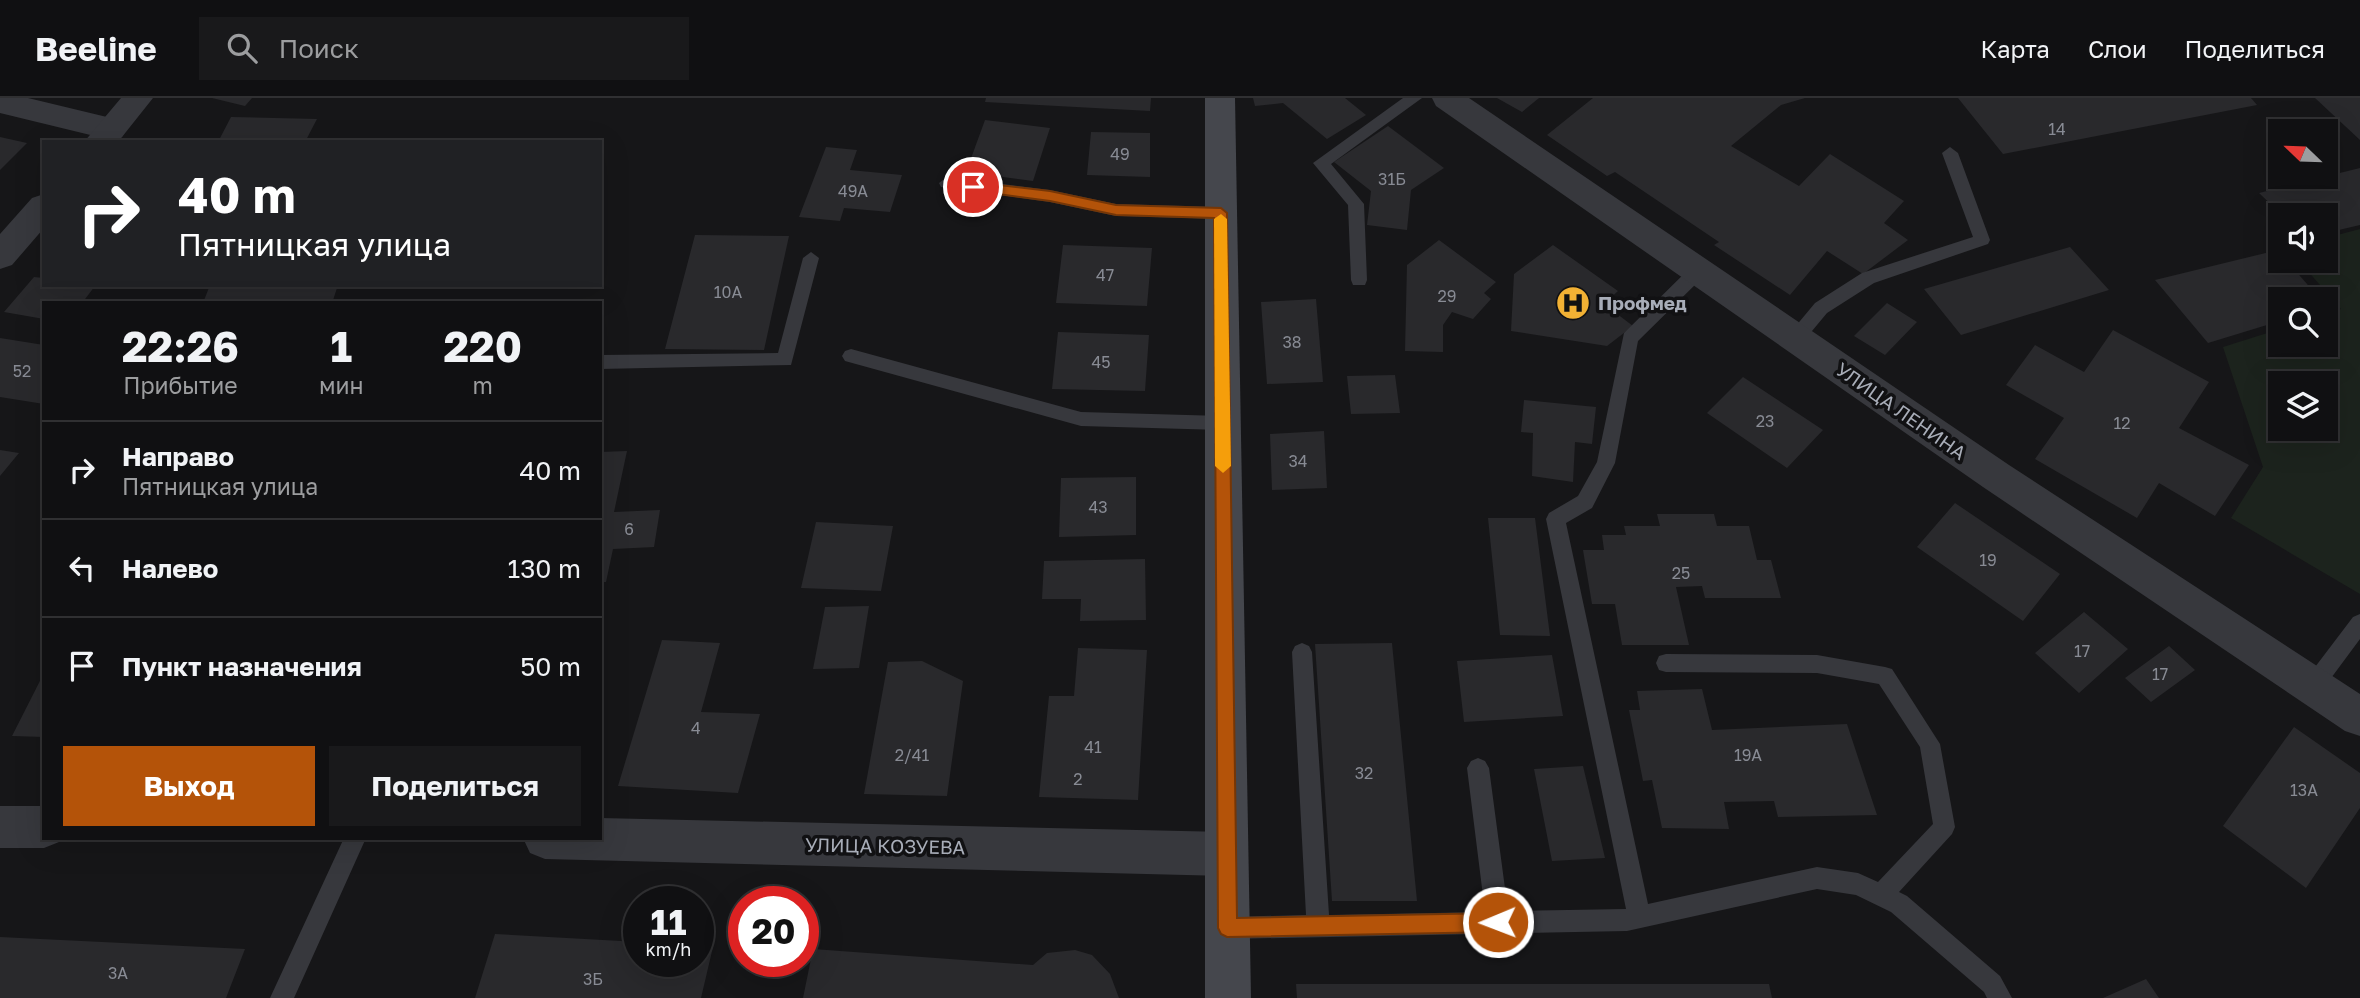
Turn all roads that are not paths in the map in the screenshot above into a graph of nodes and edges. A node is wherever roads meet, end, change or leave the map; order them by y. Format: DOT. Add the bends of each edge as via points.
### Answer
graph roads {
  1 [pos="138,98"];
  2 [pos="1220,98"];
  3 [pos="1414,98"];
  4 [pos="1447,98"];
  5 [pos="0,102"];
  6 [pos="105,136"];
  7 [pos="1950,153"];
  8 [pos="947,183"];
  9 [pos="42,208"];
  10 [pos="1221,213"];
  11 [pos="0,256"];
  12 [pos="811,258"];
  13 [pos="1698,271"];
  14 [pos="1359,280"];
  15 [pos="1796,338"];
  16 [pos="851,356"];
  17 [pos="602,362"];
  18 [pos="1223,423"];
  19 [pos="2360,623"];
  20 [pos="1303,652"];
  21 [pos="1666,663"];
  22 [pos="2313,686"];
  23 [pos="2360,717"];
  24 [pos="1478,768"];
  25 [pos="0,827"];
  26 [pos="42,827"];
  27 [pos="602,839"];
  28 [pos="354,840"];
  29 [pos="1226,854"];
  30 [pos="1881,895"];
  31 [pos="1639,916"];
  32 [pos="1498,922"];
  33 [pos="1318,926"];
  34 [pos="1227,928"];
  35 [pos="282,998"];
  36 [pos="1228,998"];
  37 [pos="2000,998"];
  1 -- 6 [label="street"];
  2 -- 10 [label="main road"];
  3 -- 14 [label="lane" via="1321,163 1356,204"];
  4 -- 13 [label="street, УЛИЦА ЛЕНИНА"];
  5 -- 6 [label="street"];
  7 -- 15 [label="lane" via="1982,240 1868,278 1821,308"];
  8 -- 10 [label="lane" via="1116,210"];
  9 -- 11 [label="street"];
  10 -- 18 [label="main road"];
  12 -- 17 [label="lane" via="785,360"];
  13 -- 15 [label="street, УЛИЦА ЛЕНИНА"];
  13 -- 31 [label="lane" via="1630,338 1606,463 1586,502 1556,519"];
  15 -- 22 [label="street, УЛИЦА ЛЕНИНА"];
  16 -- 18 [label="lane" via="1081,419"];
  18 -- 29 [label="main road"];
  19 -- 22 [label="lane"];
  20 -- 33 [label="lane"];
  21 -- 30 [label="lane" via="1817,664 1885,676 1930,744 1944,827"];
  22 -- 23 [label="street, УЛИЦА ЛЕНИНА"];
  24 -- 32 [label="lane"];
  25 -- 26 [label="street"];
  27 -- 29 [label="street, УЛИЦА КОЗУЕВА"];
  28 -- 35 [label="lane"];
  29 -- 34 [label="main road"];
  30 -- 31 [label="lane" via="1858,884 1817,878"];
  30 -- 37 [label="lane" via="1899,904 1992,984"];
  31 -- 32 [label="lane"];
  32 -- 33 [label="lane"];
  33 -- 34 [label="lane"];
  34 -- 36 [label="main road"];
}
